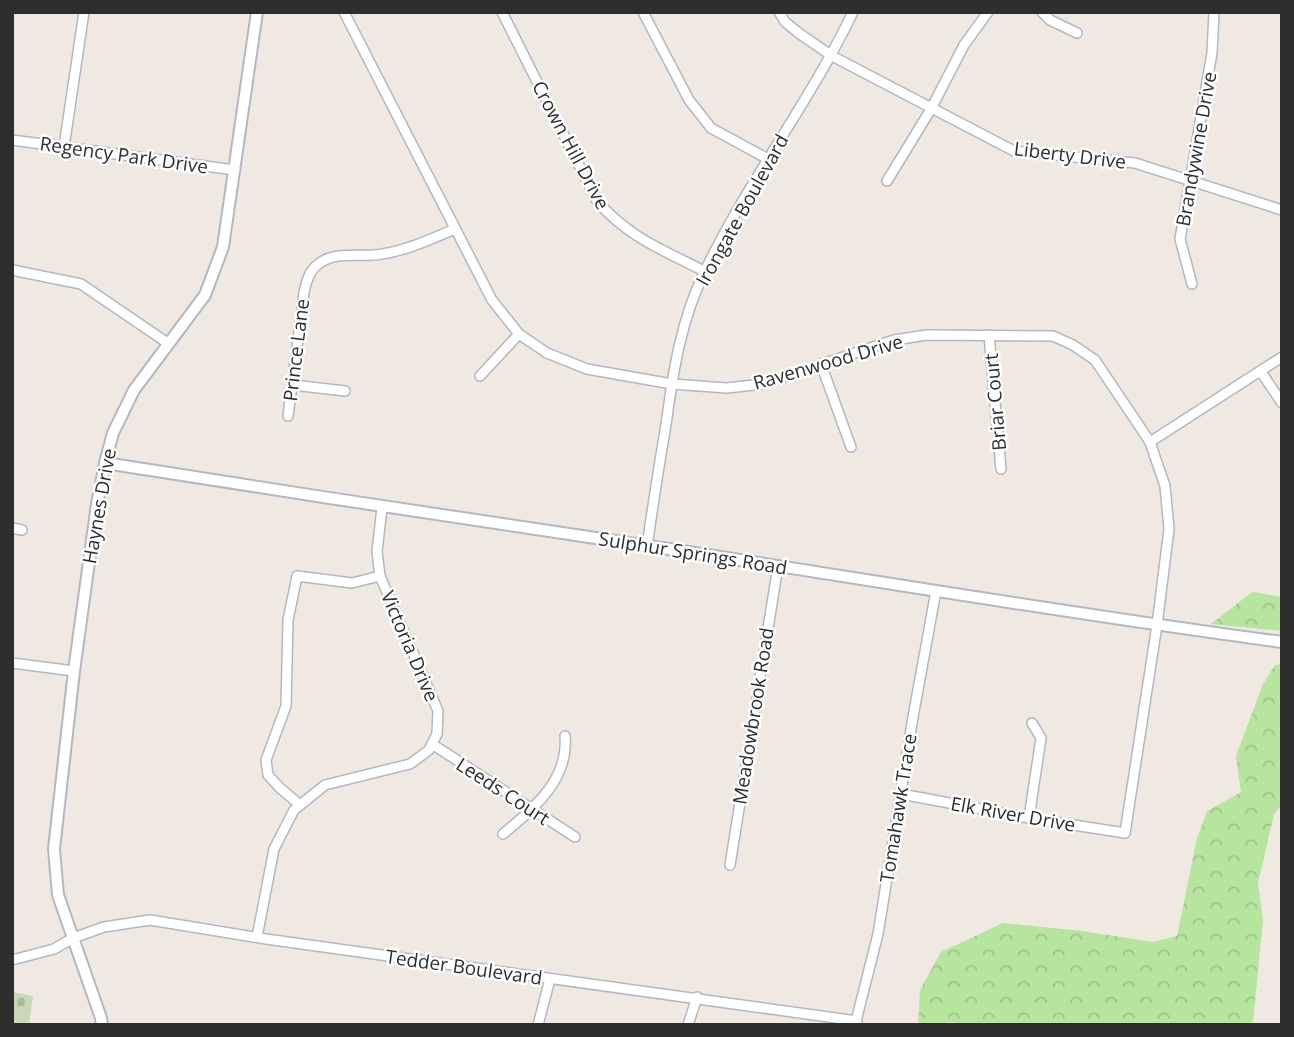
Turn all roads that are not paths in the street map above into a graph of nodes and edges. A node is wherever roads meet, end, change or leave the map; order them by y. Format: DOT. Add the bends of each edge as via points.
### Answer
graph roads {
  1 [pos="84,12"];
  2 [pos="257,12"];
  3 [pos="344,12"];
  4 [pos="502,12"];
  5 [pos="643,12"];
  6 [pos="779,12"];
  7 [pos="853,12"];
  8 [pos="988,12"];
  9 [pos="1042,12"];
  10 [pos="1214,12"];
  11 [pos="1077,33"];
  12 [pos="832,55"];
  13 [pos="931,109"];
  14 [pos="12,140"];
  15 [pos="64,147"];
  16 [pos="768,159"];
  17 [pos="235,170"];
  18 [pos="1191,180"];
  19 [pos="887,181"];
  20 [pos="1282,210"];
  21 [pos="455,229"];
  22 [pos="12,270"];
  23 [pos="704,271"];
  24 [pos="1192,284"];
  25 [pos="519,334"];
  26 [pos="989,335"];
  27 [pos="169,344"];
  28 [pos="1282,357"];
  29 [pos="821,364"];
  30 [pos="1261,372"];
  31 [pos="480,376"];
  32 [pos="672,384"];
  33 [pos="293,385"];
  34 [pos="345,391"];
  35 [pos="1282,403"];
  36 [pos="288,416"];
  37 [pos="1150,442"];
  38 [pos="850,447"];
  39 [pos="105,463"];
  40 [pos="1001,469"];
  41 [pos="382,508"];
  42 [pos="647,546"];
  43 [pos="778,566"];
  44 [pos="380,576"];
  45 [pos="936,591"];
  46 [pos="1157,625"];
  47 [pos="1282,642"];
  48 [pos="12,663"];
  49 [pos="75,671"];
  50 [pos="1032,723"];
  51 [pos="565,736"];
  52 [pos="432,744"];
  53 [pos="901,794"];
  54 [pos="300,805"];
  55 [pos="531,810"];
  56 [pos="1029,818"];
  57 [pos="1125,833"];
  58 [pos="503,834"];
  59 [pos="575,837"];
  60 [pos="730,865"];
  61 [pos="257,937"];
  62 [pos="73,938"];
  63 [pos="12,960"];
  64 [pos="550,979"];
  65 [pos="697,997"];
  66 [pos="856,1023"];
  67 [pos="102,1025"];
  68 [pos="538,1025"];
  69 [pos="688,1025"];
  1 -- 15 [label="street"];
  2 -- 17 [label="street, Haynes Drive"];
  3 -- 21 [label="street, Ravenwood Drive"];
  4 -- 23 [label="street, Crown Hill Drive" via="597,201 630,233"];
  5 -- 16 [label="street" via="690,100 711,128"];
  6 -- 12 [label="street, Liberty Drive" via="785,22"];
  7 -- 12 [label="street, Irongate Boulevard"];
  8 -- 13 [label="street" via="964,45"];
  9 -- 11 [label="street"];
  10 -- 18 [label="street, Brandywine Drive" via="1212,53"];
  12 -- 13 [label="street, Liberty Drive"];
  12 -- 16 [label="street, Irongate Boulevard"];
  13 -- 18 [label="street, Liberty Drive" via="1014,151 1135,163"];
  13 -- 19 [label="street"];
  14 -- 15 [label="street, Regency Park Drive"];
  15 -- 17 [label="street, Regency Park Drive"];
  16 -- 23 [label="street, Irongate Boulevard"];
  17 -- 27 [label="street, Haynes Drive" via="223,247 205,295"];
  18 -- 20 [label="street, Liberty Drive"];
  18 -- 24 [label="street, Brandywine Drive" via="1181,239"];
  21 -- 25 [label="street, Ravenwood Drive" via="492,300"];
  21 -- 33 [label="street, Prince Lane" via="411,248 381,255 340,256 314,267 304,292"];
  22 -- 27 [label="street" via="81,284"];
  23 -- 32 [label="street, Irongate Boulevard" via="683,328"];
  25 -- 31 [label="street"];
  25 -- 32 [label="street, Ravenwood Drive" via="547,353 587,369"];
  26 -- 29 [label="street, Ravenwood Drive" via="894,340"];
  26 -- 37 [label="street, Ravenwood Drive" via="1053,336 1073,345 1095,360"];
  26 -- 40 [label="street, Briar Court"];
  27 -- 39 [label="street, Haynes Drive" via="134,390 113,433"];
  28 -- 30 [label="street"];
  29 -- 32 [label="street, Ravenwood Drive" via="764,384 727,388"];
  29 -- 38 [label="street"];
  30 -- 35 [label="street"];
  30 -- 37 [label="street"];
  32 -- 42 [label="street, Irongate Boulevard"];
  33 -- 34 [label="street"];
  33 -- 36 [label="street, Prince Lane"];
  37 -- 46 [label="street, Ravenwood Drive" via="1165,486 1170,529"];
  39 -- 41 [label="street, Sulphur Springs Road"];
  39 -- 49 [label="street, Haynes Drive"];
  41 -- 42 [label="street, Sulphur Springs Road"];
  41 -- 44 [label="street, Victoria Drive" via="377,551"];
  42 -- 43 [label="street, Sulphur Springs Road"];
  43 -- 45 [label="street, Sulphur Springs Road"];
  43 -- 60 [label="street, Meadowbrook Road"];
  44 -- 52 [label="street, Victoria Drive" via="438,711"];
  44 -- 54 [label="street" via="352,583 296,576 288,620 286,706 266,760 268,775"];
  45 -- 46 [label="street, Sulphur Springs Road"];
  45 -- 53 [label="street, Tomahawk Trace"];
  46 -- 47 [label="street, Sulphur Springs Road"];
  46 -- 57 [label="street, Ravenwood Drive"];
  48 -- 49 [label="street"];
  49 -- 62 [label="street, Haynes Drive" via="54,849 58,895"];
  50 -- 56 [label="street" via="1041,738"];
  51 -- 55 [label="street" via="563,768"];
  52 -- 54 [label="street" via="410,764 325,785"];
  52 -- 55 [label="street, Leeds Court"];
  53 -- 56 [label="street, Elk River Drive"];
  53 -- 66 [label="street, Tomahawk Trace" via="878,934"];
  54 -- 61 [label="street" via="274,849"];
  55 -- 58 [label="street"];
  55 -- 59 [label="street, Leeds Court"];
  56 -- 57 [label="street, Elk River Drive"];
  61 -- 62 [label="street, Tedder Boulevard" via="150,920 104,927"];
  61 -- 64 [label="street, Tedder Boulevard"];
  62 -- 63 [label="street, Tedder Boulevard" via="54,949"];
  62 -- 67 [label="street, Haynes Drive"];
  64 -- 65 [label="street, Tedder Boulevard"];
  64 -- 68 [label="street"];
  65 -- 66 [label="street, Tedder Boulevard"];
  65 -- 69 [label="street"];
}
